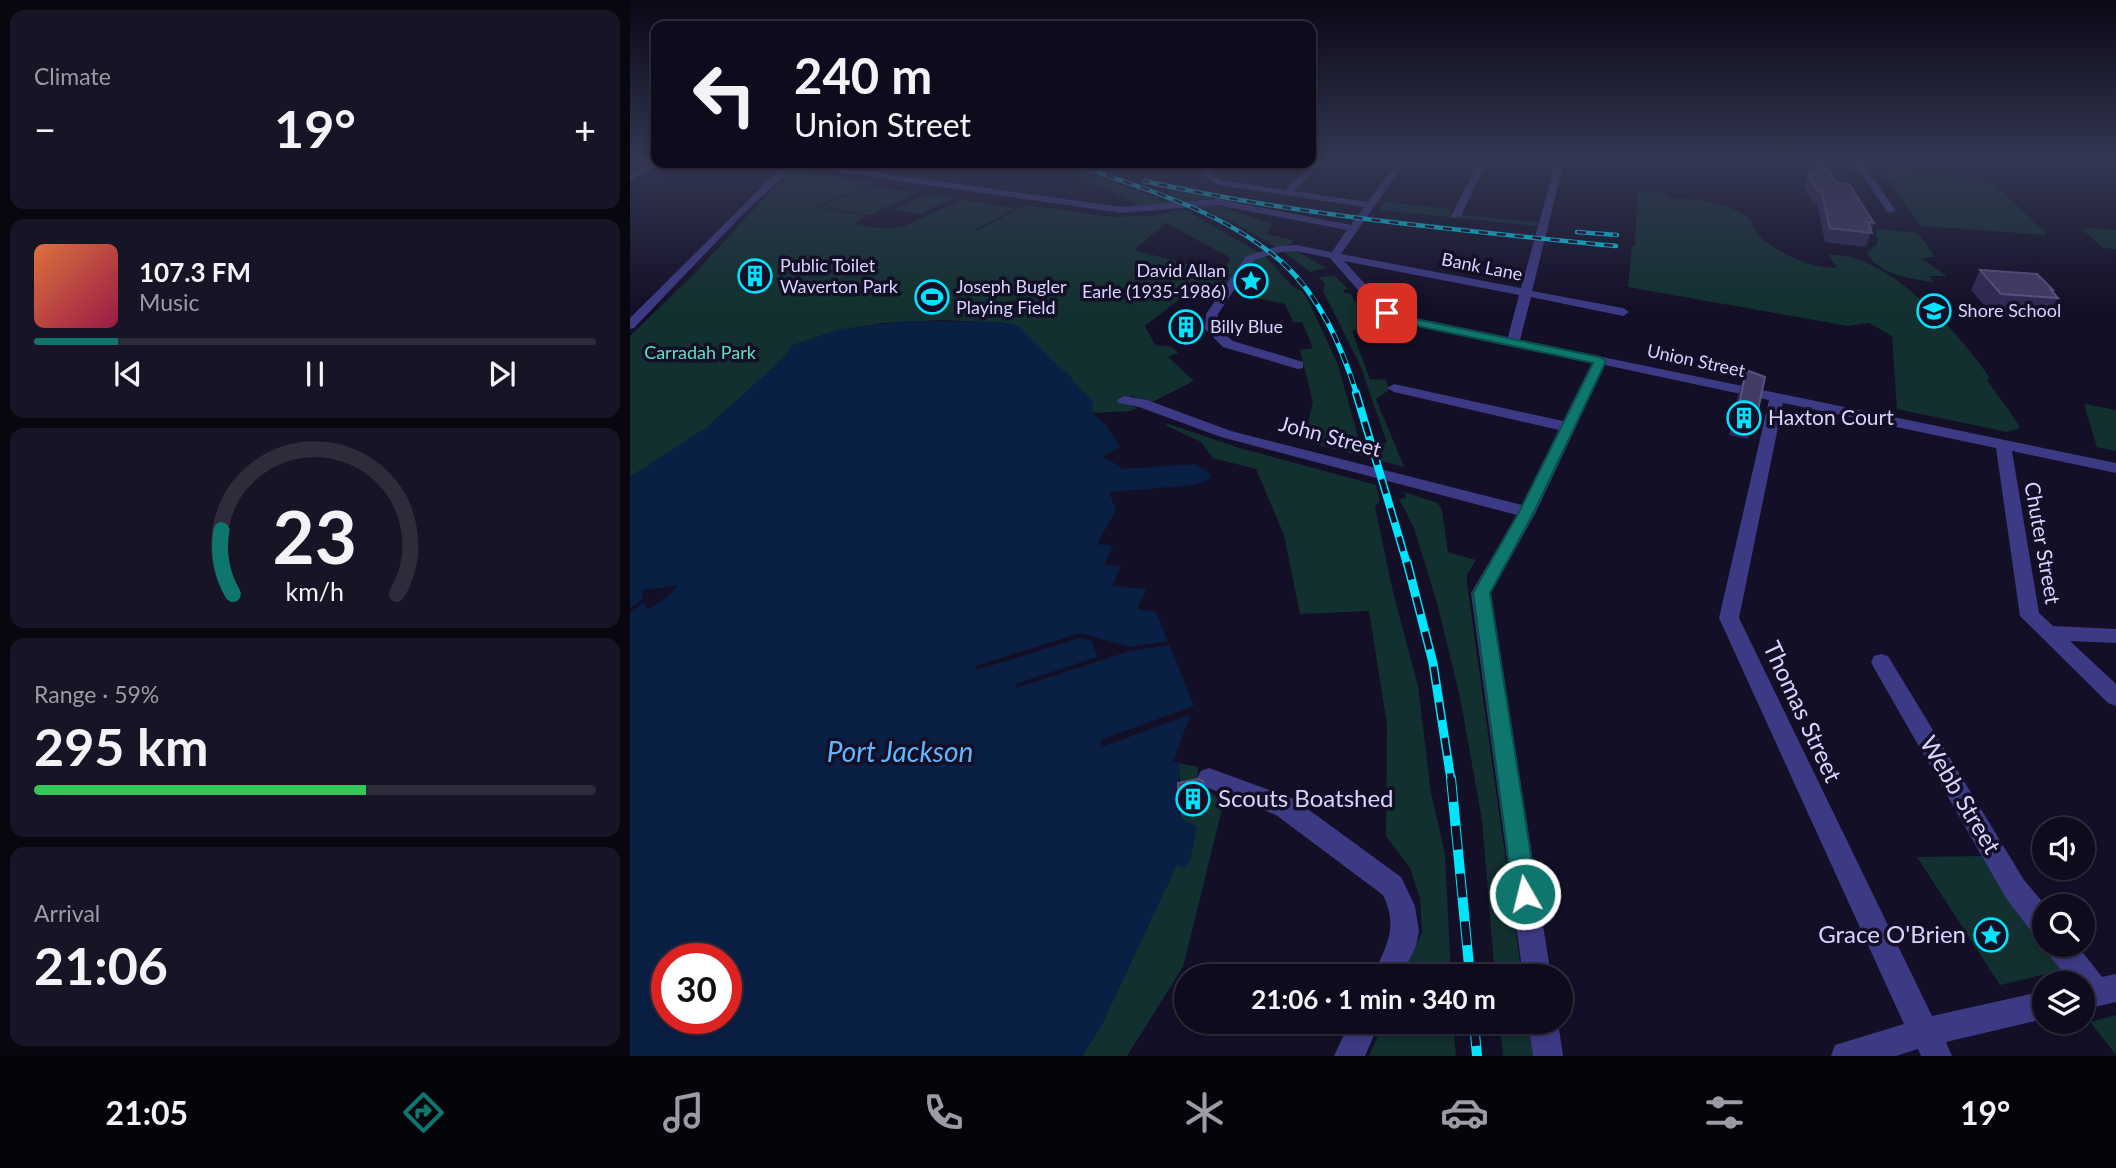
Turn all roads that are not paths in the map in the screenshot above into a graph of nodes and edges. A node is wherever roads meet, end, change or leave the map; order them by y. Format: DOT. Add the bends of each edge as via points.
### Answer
graph roads {
  1 [pos="741,210"];
  2 [pos="1260,210"];
  3 [pos="1366,210"];
  4 [pos="1459,210"];
  5 [pos="1547,210"];
  6 [pos="1456,216"];
  7 [pos="1352,228"];
  8 [pos="1334,256"];
  9 [pos="1525,293"];
  10 [pos="1623,312"];
  11 [pos="630,325"];
  12 [pos="1513,342"];
  13 [pos="1600,361"];
  14 [pos="1298,365"];
  15 [pos="1394,387"];
  16 [pos="1777,398"];
  17 [pos="1124,400"];
  18 [pos="1569,427"];
  19 [pos="2003,444"];
  20 [pos="2116,468"];
  21 [pos="1527,512"];
  22 [pos="2047,633"];
  23 [pos="2116,636"];
  24 [pos="1881,662"];
  25 [pos="2116,697"];
  26 [pos="1209,778"];
  27 [pos="2032,911"];
  28 [pos="2069,957"];
  29 [pos="1393,964"];
  30 [pos="1535,964"];
  31 [pos="2098,992"];
  32 [pos="2032,1009"];
  33 [pos="1359,1034"];
  34 [pos="1545,1034"];
  35 [pos="1930,1044"];
  36 [pos="1349,1056"];
  37 [pos="1548,1056"];
  38 [pos="1846,1056"];
  1 -- 11 [label="street"];
  2 -- 7 [label="street"];
  3 -- 7 [label="street"];
  4 -- 6 [label="street"];
  5 -- 9 [label="street"];
  7 -- 8 [label="street"];
  8 -- 9 [label="street, Bank Lane"];
  8 -- 12 [label="street, Union Street" via="1392,316"];
  8 -- 14 [label="street, Bank Lane" via="1285,248 1252,256 1212,314 1211,329 1228,344"];
  9 -- 10 [label="street, Bank Lane"];
  9 -- 12 [label="street"];
  12 -- 13 [label="street, Union Street"];
  13 -- 16 [label="street, Union Street"];
  13 -- 18 [label="street"];
  15 -- 18 [label="street"];
  16 -- 19 [label="street, Union Street"];
  16 -- 35 [label="street, Thomas Street" via="1729,618"];
  17 -- 21 [label="street, John Street" via="1226,434"];
  18 -- 21 [label="street"];
  19 -- 20 [label="street, Union Street"];
  19 -- 22 [label="street, Chuter Street" via="2030,616"];
  21 -- 30 [label="street" via="1481,593"];
  22 -- 23 [label="street"];
  22 -- 25 [label="street, Chuter Street"];
  24 -- 27 [label="street, Webb Street"];
  26 -- 29 [label="street" via="1285,807 1392,886 1402,906 1405,932"];
  28 -- 31 [label="street"];
  32 -- 35 [label="street"];
  33 -- 36 [label="street"];
  34 -- 37 [label="street"];
  35 -- 38 [label="street"];
}
